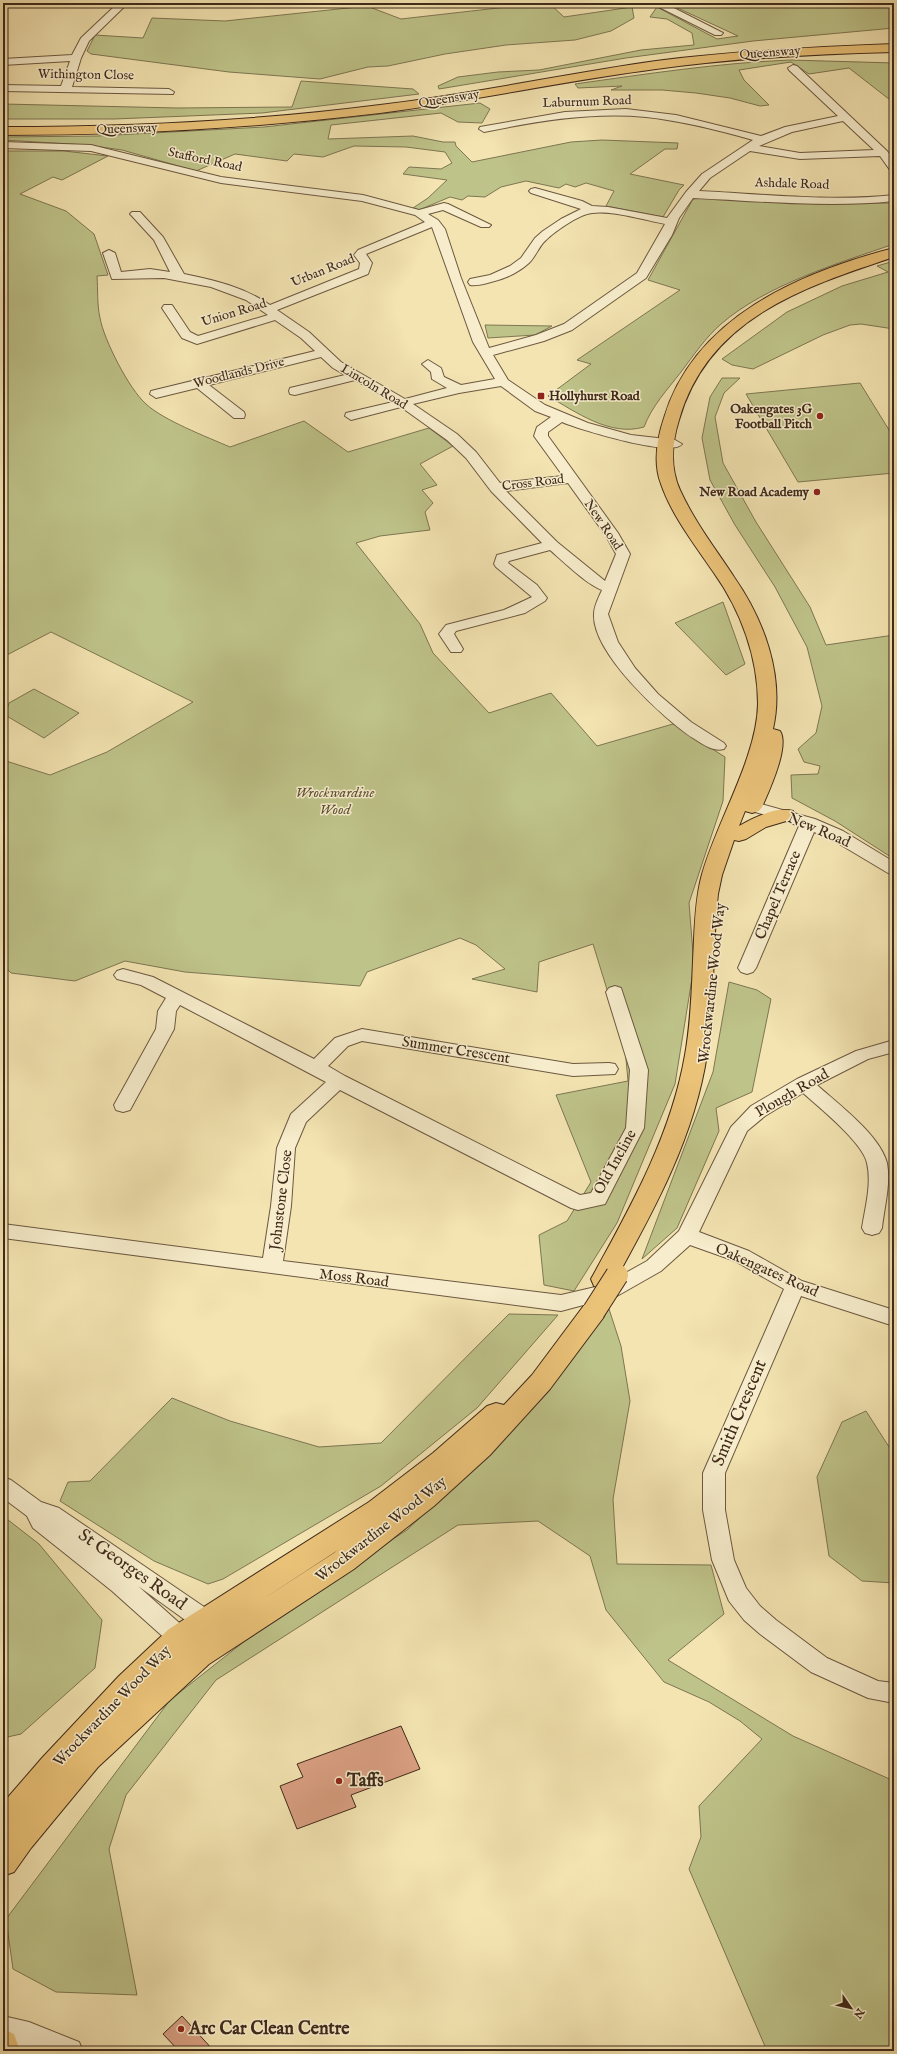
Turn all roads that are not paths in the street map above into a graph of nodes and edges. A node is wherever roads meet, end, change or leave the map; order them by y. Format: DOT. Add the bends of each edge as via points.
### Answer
graph roads {
  1 [pos="123,3"];
  2 [pos="656,3"];
  3 [pos="718,33"];
  4 [pos="826,38"];
  5 [pos="894,43"];
  6 [pos="894,48"];
  7 [pos="668,57"];
  8 [pos="76,58"];
  9 [pos="894,58"];
  10 [pos="3,62"];
  11 [pos="656,65"];
  12 [pos="793,68"];
  13 [pos="3,88"];
  14 [pos="66,88"];
  15 [pos="169,92"];
  16 [pos="844,118"];
  17 [pos="3,125"];
  18 [pos="484,129"];
  19 [pos="3,130"];
  20 [pos="762,139"];
  21 [pos="3,145"];
  22 [pos="748,147"];
  23 [pos="883,153"];
  24 [pos="894,168"];
  25 [pos="535,191"];
  26 [pos="690,194"];
  27 [pos="894,198"];
  28 [pos="590,209"];
  29 [pos="419,213"];
  30 [pos="142,216"];
  31 [pos="434,222"];
  32 [pos="672,222"];
  33 [pos="485,225"];
  34 [pos="894,252"];
  35 [pos="109,253"];
  36 [pos="894,257"];
  37 [pos="179,276"];
  38 [pos="474,281"];
  39 [pos="168,308"];
  40 [pos="272,313"];
  41 [pos="540,338"];
  42 [pos="479,342"];
  43 [pos="323,352"];
  44 [pos="486,353"];
  45 [pos="428,364"];
  46 [pos="355,376"];
  47 [pos="503,382"];
  48 [pos="199,383"];
  49 [pos="459,389"];
  50 [pos="295,391"];
  51 [pos="156,394"];
  52 [pos="404,404"];
  53 [pos="239,415"];
  54 [pos="351,416"];
  55 [pos="560,417"];
  56 [pos="670,444"];
  57 [pos="571,479"];
  58 [pos="496,488"];
  59 [pos="552,545"];
  60 [pos="611,589"];
  61 [pos="456,649"];
  62 [pos="718,746"];
  63 [pos="766,776"];
  64 [pos="745,805"];
  65 [pos="786,815"];
  66 [pos="809,823"];
  67 [pos="740,835"];
  68 [pos="894,869"];
  69 [pos="747,968"];
  70 [pos="123,975"];
  71 [pos="615,992"];
  72 [pos="177,996"];
  73 [pos="894,1046"];
  74 [pos="317,1068"];
  75 [pos="609,1069"];
  76 [pos="338,1081"];
  77 [pos="804,1084"];
  78 [pos="123,1105"];
  79 [pos="872,1228"];
  80 [pos="3,1231"];
  81 [pos="687,1236"];
  82 [pos="272,1267"];
  83 [pos="610,1277"];
  84 [pos="795,1286"];
  85 [pos="587,1312"];
  86 [pos="894,1318"];
  87 [pos="3,1486"];
  88 [pos="34,1509"];
  89 [pos="205,1620"];
  90 [pos="225,1638"];
  91 [pos="189,1647"];
  92 [pos="894,1693"];
  93 [pos="3,1825"];
  94 [pos="3,1862"];
  95 [pos="3,2029"];
  96 [pos="3,2044"];
  97 [pos="4,2051"];
  98 [pos="70,2051"];
  1 -- 8 [label="street" via="86,39"];
  2 -- 3 [label="street"];
  4 -- 7 [label="main road"];
  5 -- 7 [label="main road, Queensway" via="808,45"];
  6 -- 11 [label="main road, Queensway" via="758,54"];
  7 -- 17 [label="main road, Queensway" via="409,100 309,112 150,123"];
  8 -- 10 [label="street"];
  8 -- 14 [label="street"];
  9 -- 11 [label="main road" via="792,57"];
  11 -- 19 [label="main road, Queensway" via="436,102 338,115 146,129"];
  12 -- 16 [label="street"];
  13 -- 14 [label="street, Withington Close"];
  14 -- 15 [label="street, Withington Close"];
  16 -- 20 [label="street" via="799,126"];
  16 -- 23 [label="street"];
  18 -- 20 [label="street, Laburnum Road" via="567,114 607,112 678,119"];
  20 -- 22 [label="street"];
  21 -- 29 [label="street, Stafford Road" via="90,148 221,180 363,198"];
  22 -- 23 [label="street" via="800,156"];
  22 -- 26 [label="street" via="716,168"];
  23 -- 24 [label="street"];
  25 -- 28 [label="street" via="556,192"];
  26 -- 27 [label="street, Ashdale Road" via="785,199"];
  26 -- 32 [label="street"];
  28 -- 32 [label="street"];
  28 -- 38 [label="street" via="570,218 543,237 524,261 501,275"];
  29 -- 31 [label="street"];
  29 -- 33 [label="street" via="444,206"];
  30 -- 37 [label="street" via="159,239"];
  31 -- 40 [label="street, Urban Road" via="362,252 360,255 366,263 364,271"];
  31 -- 42 [label="street" via="439,229"];
  32 -- 41 [label="street" via="642,275 568,327"];
  34 -- 56 [label="main road, Wrockwardine Wood Way" via="816,278 756,309 741,320 716,342 696,365 683,387 674,409"];
  35 -- 37 [label="street, Lincoln Road" via="116,276 150,273"];
  36 -- 56 [label="main road, Wrockwardine Wood Way" via="798,292 768,308 747,324 705,367 691,391"];
  37 -- 40 [label="street, Lincoln Road" via="236,290"];
  39 -- 40 [label="street, Union Road" via="186,335 197,340"];
  40 -- 43 [label="street, Lincoln Road" via="305,335"];
  41 -- 42 [label="street"];
  41 -- 44 [label="street"];
  42 -- 44 [label="street"];
  43 -- 46 [label="street, Lincoln Road"];
  43 -- 48 [label="street, Woodlands Drive"];
  44 -- 47 [label="street"];
  45 -- 49 [label="street" via="437,372 438,379"];
  46 -- 50 [label="street"];
  46 -- 52 [label="street, Lincoln Road" via="382,389"];
  47 -- 49 [label="street"];
  47 -- 55 [label="street" via="540,408"];
  48 -- 51 [label="street, Woodlands Drive"];
  48 -- 53 [label="street"];
  49 -- 52 [label="street"];
  52 -- 54 [label="street"];
  52 -- 58 [label="street, Lincoln Road" via="464,447"];
  55 -- 56 [label="street" via="619,437"];
  55 -- 57 [label="street, New Road" via="542,430 542,436"];
  56 -- 63 [label="main road, Wrockwardine Wood Way" via="686,502 757,617 765,640 775,703 771,756"];
  56 -- 64 [label="main road, Wrockwardine Wood Way" via="665,456 669,483 695,533 726,577 745,610 758,641 762,660 767,697 764,729"];
  57 -- 58 [label="street, Cross Road"];
  57 -- 60 [label="street, New Road" via="613,536 623,554"];
  58 -- 59 [label="street, Lincoln Road"];
  59 -- 60 [label="street, Lincoln Road" via="597,583"];
  59 -- 61 [label="street" via="502,558 500,564 534,588 540,598 532,605 451,628 446,634"];
  60 -- 62 [label="street, New Road" via="601,615 604,627 618,654 658,703 685,725"];
  63 -- 64 [label="main road, Wrockwardine Wood Way"];
  63 -- 65 [label="main road" via="770,799"];
  64 -- 65 [label="street, New Road"];
  64 -- 67 [label="main road, Wrockwardine Wood Way"];
  64 -- 83 [label="main road, Wrockwardine Wood Way" via="713,871 707,897 697,1045 690,1081 667,1152"];
  65 -- 66 [label="street, New Road"];
  65 -- 67 [label="main road" via="759,823"];
  66 -- 68 [label="street, New Road" via="848,841"];
  66 -- 69 [label="street, Chapel Terrace"];
  67 -- 83 [label="main road, Wrockwardine Wood Way" via="722,889 708,1051 694,1104 679,1150 657,1201 638,1239"];
  70 -- 72 [label="street" via="147,981"];
  71 -- 76 [label="street, Old Incline" via="639,1070 635,1128 598,1199 578,1204"];
  72 -- 74 [label="street"];
  72 -- 78 [label="street" via="167,1011 165,1030"];
  73 -- 77 [label="street, Plough Road" via="862,1055"];
  74 -- 75 [label="street, Summer Crescent" via="337,1044 348,1037 362,1035 573,1070"];
  74 -- 76 [label="street"];
  76 -- 82 [label="street, Johnstone Close" via="298,1119 286,1148"];
  77 -- 79 [label="street" via="837,1112 870,1149 877,1162"];
  77 -- 81 [label="street, Plough Road" via="758,1111 740,1127"];
  80 -- 82 [label="street, Moss Road"];
  81 -- 82 [label="street, Moss Road" via="654,1266 610,1291 561,1303"];
  81 -- 84 [label="street, Oakengates Road" via="742,1256"];
  83 -- 85 [label="main road, Wrockwardine Wood Way"];
  84 -- 86 [label="street, Oakengates Road"];
  84 -- 92 [label="street, Smith Crescent" via="714,1473 714,1510 723,1560 737,1594 752,1613 768,1627 819,1665 876,1691"];
  85 -- 89 [label="main road, Wrockwardine Wood Way" via="496,1412 442,1461 378,1510"];
  85 -- 90 [label="main road, Wrockwardine Wood Way" via="536,1387 481,1447 425,1498 344,1560"];
  87 -- 88 [label="street, St Georges Road"];
  88 -- 89 [label="street, St Georges Road" via="51,1514"];
  88 -- 91 [label="street, St Georges Road" via="41,1521 120,1584"];
  89 -- 90 [label="street, St Georges Road"];
  89 -- 91 [label="main road, Wrockwardine Wood Way"];
  90 -- 91 [label="main road, Wrockwardine Wood Way"];
  91 -- 93 [label="main road, Wrockwardine Wood Way" via="124,1691 52,1767"];
  91 -- 94 [label="main road, Wrockwardine Wood Way" via="154,1694 88,1758 20,1838"];
  95 -- 98 [label="street" via="29,2035"];
  96 -- 97 [label="main road"];
}
